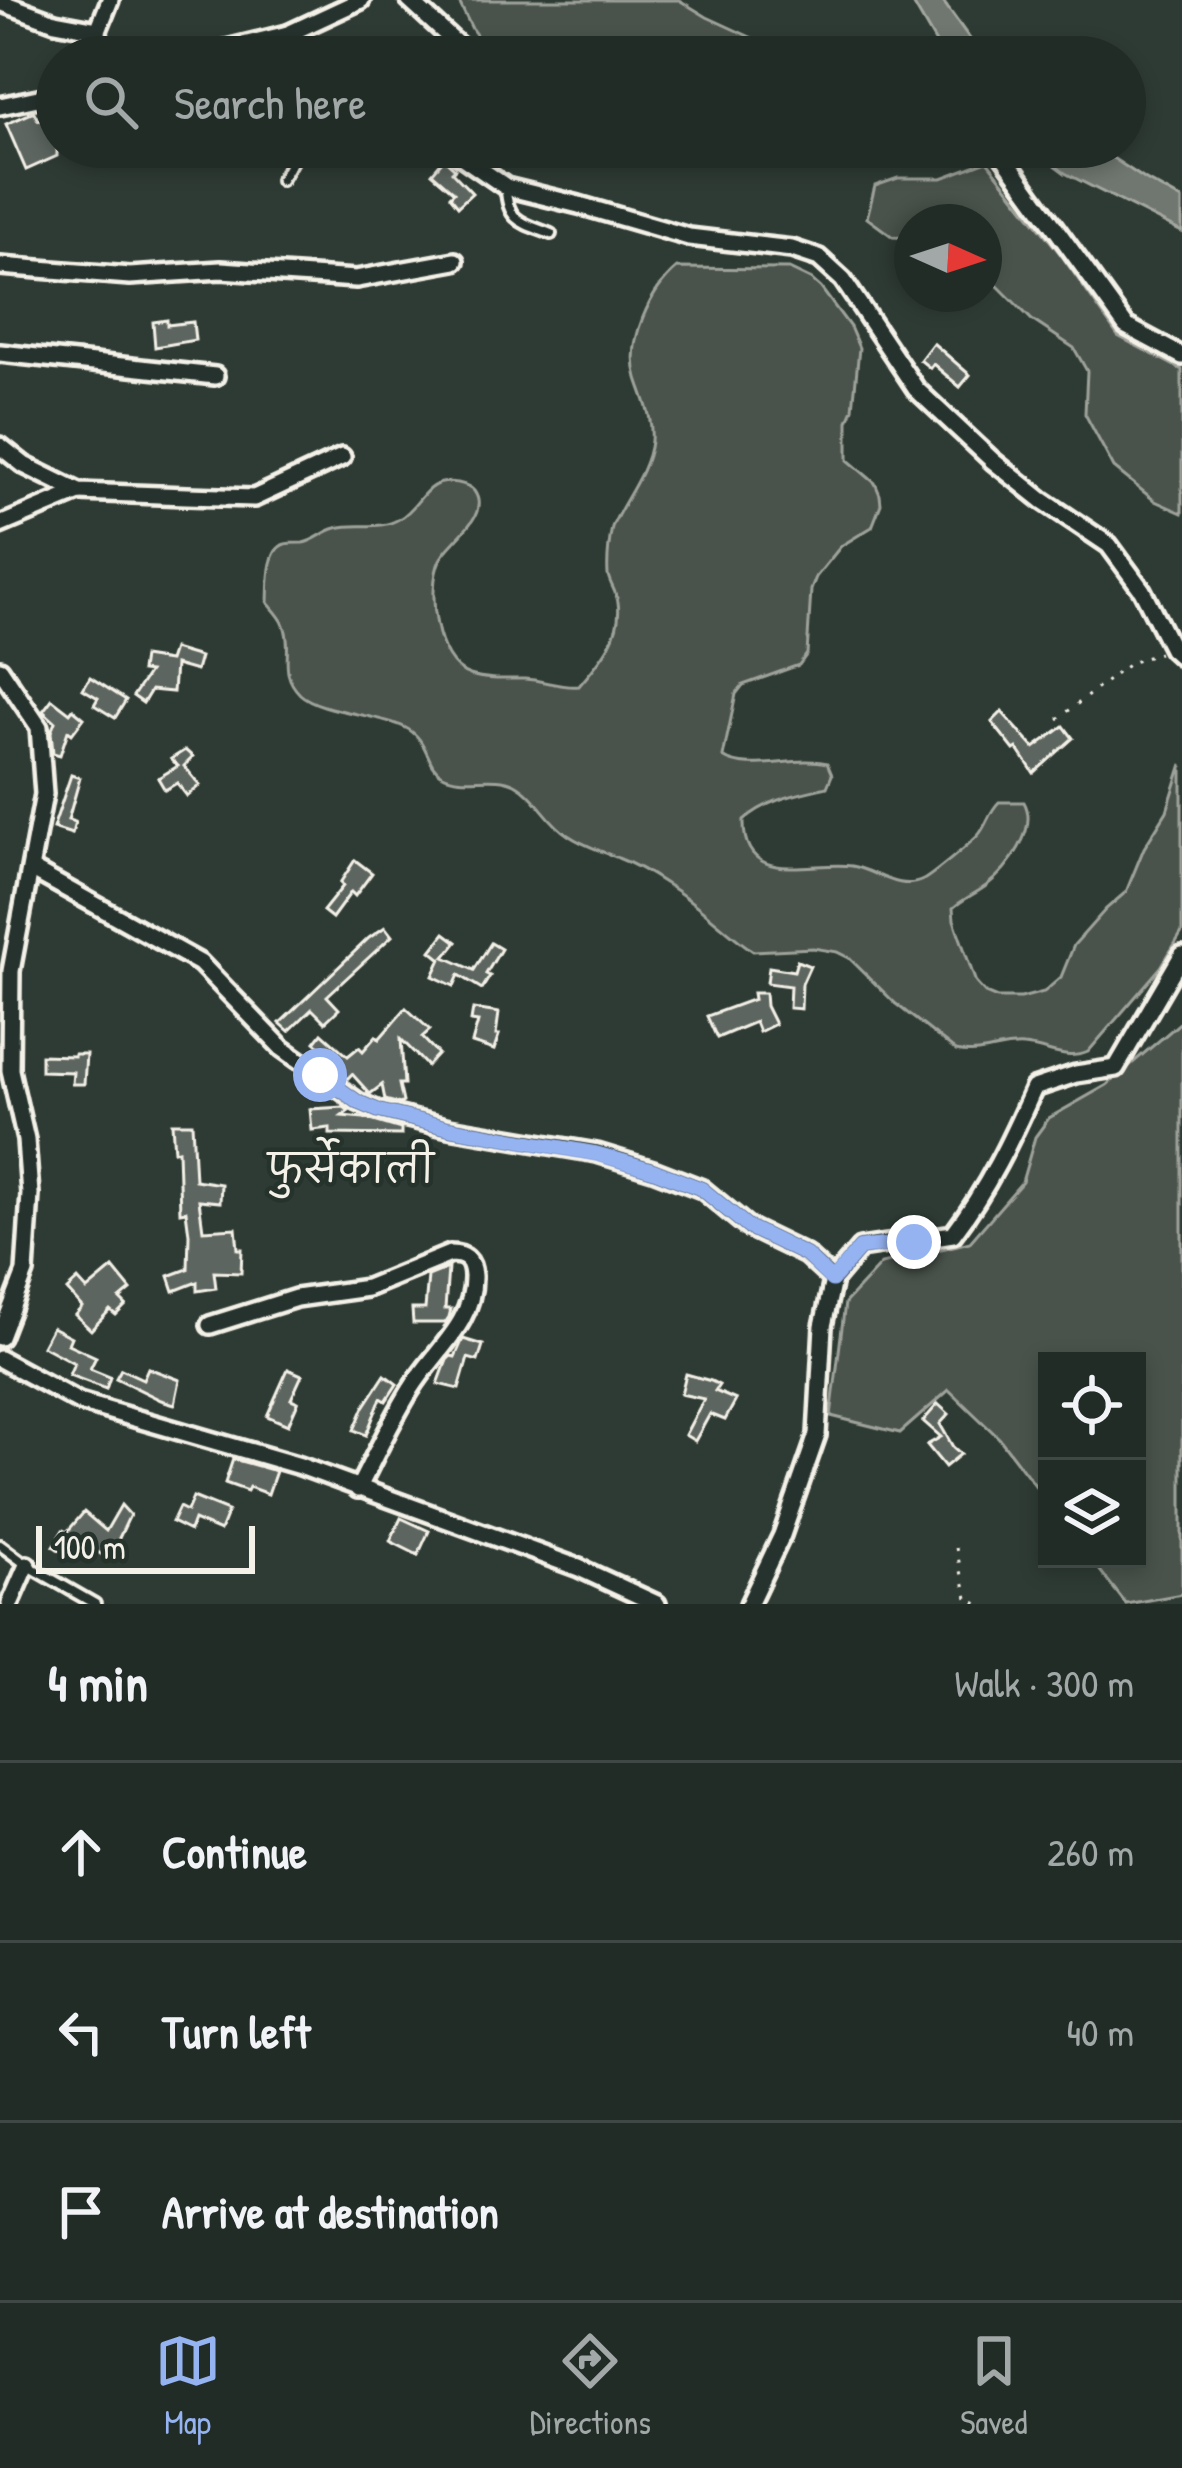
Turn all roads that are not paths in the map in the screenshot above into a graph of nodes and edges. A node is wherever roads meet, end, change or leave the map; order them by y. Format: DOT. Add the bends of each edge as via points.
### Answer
graph roads {
  1 [pos="110,0"];
  2 [pos="361,0"];
  3 [pos="409,0"];
  4 [pos="0,2"];
  5 [pos="98,30"];
  6 [pos="288,34"];
  7 [pos="98,36"];
  8 [pos="280,36"];
  9 [pos="291,36"];
  10 [pos="448,36"];
  11 [pos="36,98"];
  12 [pos="0,106"];
  13 [pos="288,168"];
  14 [pos="478,168"];
  15 [pos="1012,168"];
  16 [pos="281,180"];
  17 [pos="506,187"];
  18 [pos="551,234"];
  19 [pos="455,261"];
  20 [pos="0,266"];
  21 [pos="0,353"];
  22 [pos="1182,356"];
  23 [pos="215,376"];
  24 [pos="0,446"];
  25 [pos="342,457"];
  26 [pos="79,492"];
  27 [pos="0,525"];
  28 [pos="1177,653"];
  29 [pos="0,669"];
  30 [pos="31,869"];
  31 [pos="1182,956"];
  32 [pos="832,1280"];
  33 [pos="210,1325"];
  34 [pos="0,1337"];
  35 [pos="0,1358"];
  36 [pos="358,1489"];
  37 [pos="0,1545"];
  38 [pos="27,1565"];
  39 [pos="10,1604"];
  40 [pos="95,1604"];
  41 [pos="657,1604"];
  42 [pos="749,1604"];
  1 -- 5 [label="street"];
  2 -- 6 [label="street"];
  3 -- 10 [label="street"];
  4 -- 5 [label="street"];
  5 -- 7 [label="street"];
  6 -- 8 [label="street"];
  6 -- 9 [label="street"];
  11 -- 12 [label="street"];
  13 -- 16 [label="lane"];
  14 -- 17 [label="street"];
  15 -- 22 [label="street" via="1126,326"];
  17 -- 18 [label="lane" via="517,220"];
  17 -- 28 [label="street" via="689,237 819,258 843,280 916,389 993,461 1109,545"];
  19 -- 20 [label="street" via="356,279"];
  21 -- 23 [label="street"];
  24 -- 26 [label="street"];
  25 -- 26 [label="street" via="254,498"];
  26 -- 27 [label="street"];
  29 -- 30 [label="street" via="40,727 44,794"];
  30 -- 32 [label="street" via="200,963 282,1048 358,1102 653,1170 702,1189"];
  30 -- 34 [label="street" via="11,971 10,1070 30,1194 25,1272"];
  31 -- 32 [label="street" via="1116,1068 1034,1088 981,1197 953,1234 860,1248"];
  32 -- 42 [label="street" via="817,1435"];
  33 -- 36 [label="street" via="296,1298 367,1288 450,1254 469,1259 464,1318 412,1385"];
  35 -- 36 [label="street" via="79,1402"];
  36 -- 41 [label="street"];
  37 -- 38 [label="lane"];
  38 -- 39 [label="street"];
  38 -- 40 [label="lane"];
}
